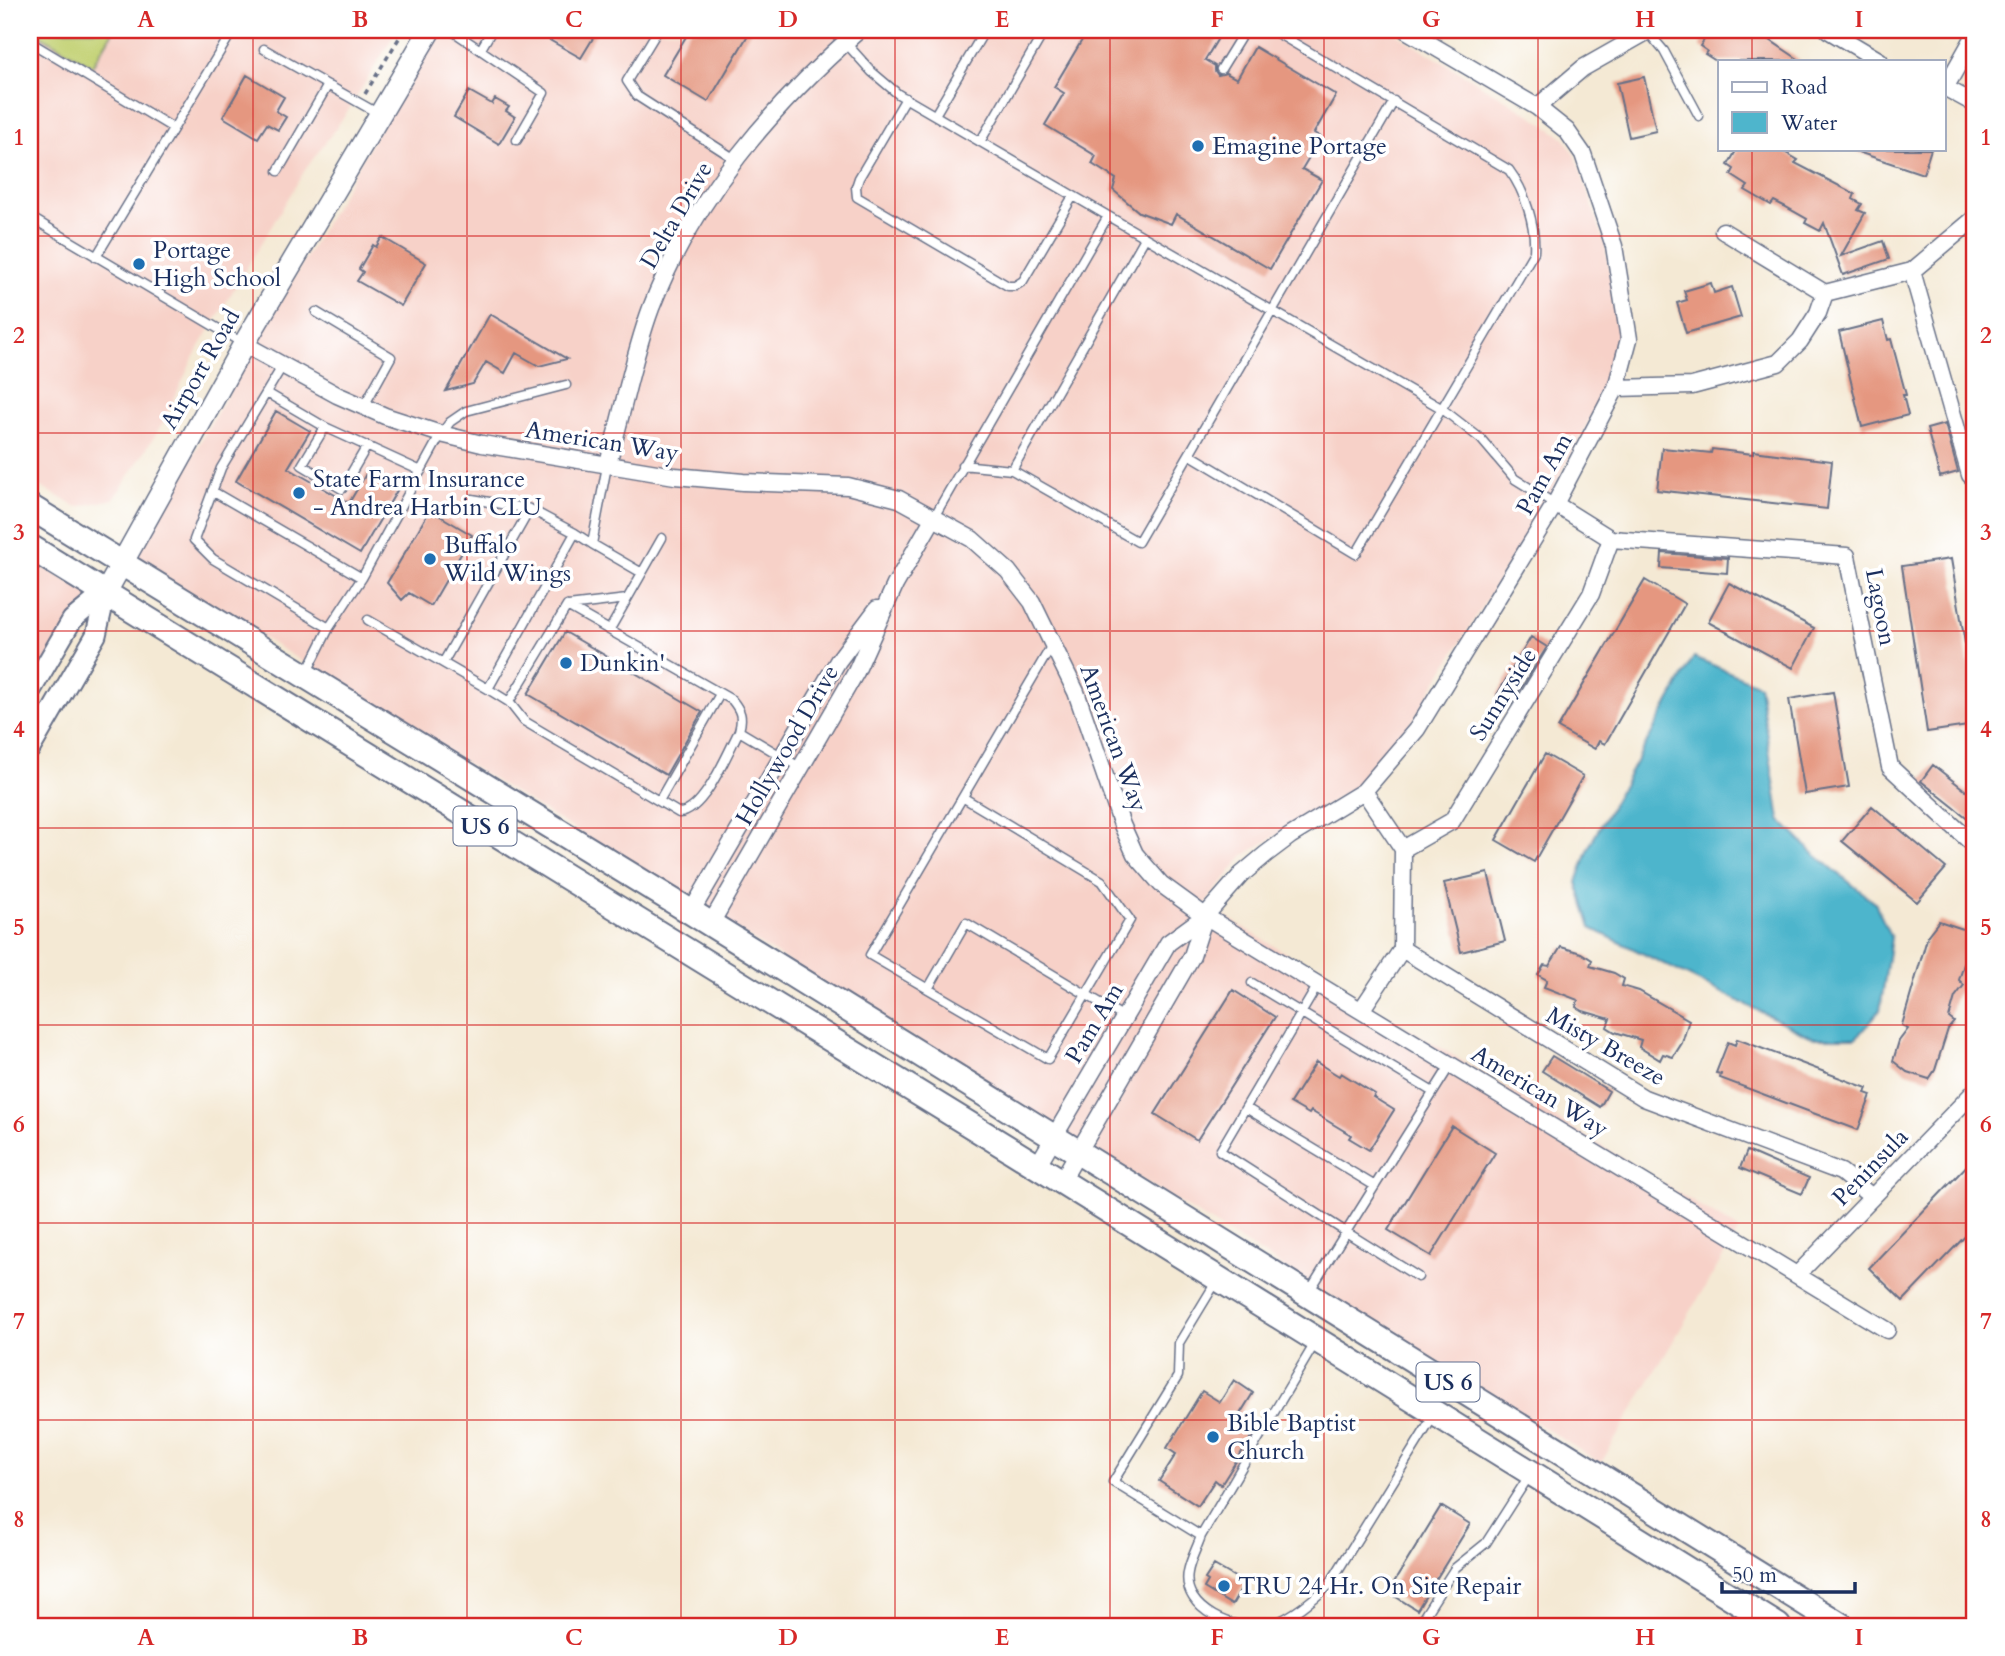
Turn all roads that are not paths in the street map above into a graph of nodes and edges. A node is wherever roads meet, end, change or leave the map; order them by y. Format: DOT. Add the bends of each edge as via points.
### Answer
graph roads {
  1 [pos="233,30"];
  2 [pos="430,30"];
  3 [pos="451,30"];
  4 [pos="492,30"];
  5 [pos="658,30"];
  6 [pos="859,30"];
  7 [pos="985,30"];
  8 [pos="1045,30"];
  9 [pos="1245,30"];
  10 [pos="1272,30"];
  11 [pos="1406,30"];
  12 [pos="1828,30"];
  13 [pos="1649,31"];
  14 [pos="1975,35"];
  15 [pos="30,42"];
  16 [pos="845,42"];
  17 [pos="264,49"];
  18 [pos="481,49"];
  19 [pos="1878,60"];
  20 [pos="1221,69"];
  21 [pos="328,85"];
  22 [pos="1946,85"];
  23 [pos="1946,88"];
  24 [pos="906,98"];
  25 [pos="1394,101"];
  26 [pos="1975,104"];
  27 [pos="1537,107"];
  28 [pos="379,114"];
  29 [pos="935,115"];
  30 [pos="1699,116"];
  31 [pos="173,128"];
  32 [pos="517,141"];
  33 [pos="981,142"];
  34 [pos="735,159"];
  35 [pos="278,171"];
  36 [pos="1073,196"];
  37 [pos="1108,216"];
  38 [pos="30,217"];
  39 [pos="1975,218"];
  40 [pos="1723,230"];
  41 [pos="1145,238"];
  42 [pos="96,257"];
  43 [pos="1912,271"];
  44 [pos="1825,293"];
  45 [pos="1272,311"];
  46 [pos="316,312"];
  47 [pos="244,344"];
  48 [pos="283,365"];
  49 [pos="566,385"];
  50 [pos="1616,388"];
  51 [pos="267,393"];
  52 [pos="363,406"];
  53 [pos="1441,408"];
  54 [pos="325,427"];
  55 [pos="441,434"];
  56 [pos="367,446"];
  57 [pos="1189,454"];
  58 [pos="962,465"];
  59 [pos="607,466"];
  60 [pos="1012,470"];
  61 [pos="421,471"];
  62 [pos="1975,478"];
  63 [pos="212,491"];
  64 [pos="472,499"];
  65 [pos="1555,504"];
  66 [pos="30,507"];
  67 [pos="530,509"];
  68 [pos="934,517"];
  69 [pos="575,533"];
  70 [pos="662,538"];
  71 [pos="1611,539"];
  72 [pos="592,544"];
  73 [pos="30,547"];
  74 [pos="123,562"];
  75 [pos="642,573"];
  76 [pos="362,578"];
  77 [pos="895,585"];
  78 [pos="106,592"];
  79 [pos="627,599"];
  80 [pos="567,606"];
  81 [pos="368,620"];
  82 [pos="329,628"];
  83 [pos="610,629"];
  84 [pos="1054,643"];
  85 [pos="443,663"];
  86 [pos="305,674"];
  87 [pos="488,690"];
  88 [pos="30,692"];
  89 [pos="720,694"];
  90 [pos="509,702"];
  91 [pos="739,731"];
  92 [pos="30,749"];
  93 [pos="782,756"];
  94 [pos="801,768"];
  95 [pos="1364,791"];
  96 [pos="964,798"];
  97 [pos="659,801"];
  98 [pos="1975,846"];
  99 [pos="1404,849"];
  100 [pos="1205,916"];
  101 [pos="701,918"];
  102 [pos="1402,948"];
  103 [pos="1252,983"];
  104 [pos="1319,984"];
  105 [pos="928,989"];
  106 [pos="1086,994"];
  107 [pos="1362,1009"];
  108 [pos="1301,1013"];
  109 [pos="1124,1017"];
  110 [pos="1451,1064"];
  111 [pos="1975,1091"];
  112 [pos="1433,1093"];
  113 [pos="1246,1108"];
  114 [pos="1054,1137"];
  115 [pos="1077,1151"];
  116 [pos="1037,1166"];
  117 [pos="1061,1182"];
  118 [pos="1375,1186"];
  119 [pos="1872,1197"];
  120 [pos="1346,1232"];
  121 [pos="1797,1275"];
  122 [pos="1418,1277"];
  123 [pos="1218,1279"];
  124 [pos="1308,1294"];
  125 [pos="1887,1329"];
  126 [pos="1317,1340"];
  127 [pos="1435,1414"];
  128 [pos="1531,1473"];
  129 [pos="1202,1536"];
  130 [pos="1421,1621"];
  131 [pos="1778,1626"];
  132 [pos="1842,1626"];
  1 -- 31 [label="lane"];
  2 -- 28 [label="main road, Airport Road"];
  3 -- 18 [label="lane"];
  4 -- 18 [label="lane"];
  5 -- 34 [label="lane" via="632,70 627,81 631,89"];
  6 -- 16 [label="street, Delta Drive"];
  7 -- 29 [label="lane"];
  8 -- 33 [label="lane"];
  9 -- 20 [label="lane"];
  10 -- 25 [label="lane"];
  11 -- 27 [label="street, Pam Am"];
  12 -- 19 [label="street"];
  13 -- 27 [label="street" via="1583,68"];
  13 -- 30 [label="lane"];
  14 -- 22 [label="street"];
  15 -- 31 [label="lane"];
  16 -- 24 [label="lane" via="872,72"];
  16 -- 34 [label="street, Delta Drive" via="807,76"];
  17 -- 21 [label="lane"];
  18 -- 32 [label="lane" via="544,93"];
  21 -- 28 [label="lane"];
  21 -- 35 [label="lane"];
  23 -- 26 [label="street"];
  24 -- 29 [label="lane"];
  24 -- 36 [label="lane" via="859,178 857,197 1008,286 1023,281"];
  25 -- 45 [label="lane"];
  25 -- 53 [label="lane" via="1509,170 1518,181 1535,237 1534,252"];
  27 -- 50 [label="street, Pam Am" via="1567,131 1583,154 1614,246 1629,339"];
  28 -- 47 [label="main road, Airport Road"];
  29 -- 33 [label="lane"];
  31 -- 42 [label="lane"];
  33 -- 36 [label="lane"];
  34 -- 59 [label="street, Delta Drive" via="697,215 652,307"];
  36 -- 37 [label="lane"];
  37 -- 41 [label="lane"];
  37 -- 58 [label="lane"];
  38 -- 42 [label="lane"];
  39 -- 43 [label="street"];
  40 -- 44 [label="street"];
  41 -- 45 [label="lane"];
  41 -- 60 [label="lane"];
  42 -- 47 [label="lane"];
  43 -- 44 [label="street"];
  43 -- 62 [label="street" via="1970,475"];
  44 -- 50 [label="street" via="1800,341 1777,363 1692,386"];
  45 -- 53 [label="lane"];
  45 -- 57 [label="lane"];
  46 -- 52 [label="lane" via="391,357"];
  47 -- 48 [label="street, American Way"];
  47 -- 74 [label="main road, Airport Road"];
  48 -- 51 [label="lane"];
  48 -- 52 [label="street, American Way"];
  49 -- 55 [label="lane" via="466,411"];
  50 -- 65 [label="street, Pam Am"];
  51 -- 54 [label="lane"];
  51 -- 63 [label="lane"];
  52 -- 55 [label="street, American Way"];
  53 -- 57 [label="lane" via="1356,554"];
  53 -- 65 [label="lane" via="1481,439 1515,479"];
  54 -- 56 [label="lane"];
  54 -- 56 [label="lane" via="302,465 342,489"];
  55 -- 59 [label="street, American Way"];
  55 -- 61 [label="lane"];
  56 -- 61 [label="lane"];
  57 -- 60 [label="lane" via="1138,542"];
  58 -- 60 [label="lane"];
  58 -- 68 [label="lane"];
  59 -- 68 [label="street, American Way" via="743,482 848,486 899,499"];
  59 -- 72 [label="lane"];
  61 -- 76 [label="lane"];
  63 -- 76 [label="lane"];
  63 -- 82 [label="lane" via="194,540 214,559"];
  64 -- 67 [label="lane"];
  65 -- 71 [label="street, Lagoon"];
  65 -- 95 [label="street, Pam Am" via="1417,729"];
  66 -- 74 [label="main road, US 6"];
  67 -- 69 [label="lane"];
  67 -- 85 [label="lane"];
  68 -- 77 [label="street, Hollywood Drive"];
  68 -- 84 [label="street, American Way" via="972,539 1007,571 1032,601"];
  69 -- 72 [label="lane"];
  69 -- 87 [label="lane"];
  70 -- 75 [label="lane"];
  71 -- 98 [label="street, Lagoon" via="1847,556 1889,767"];
  71 -- 99 [label="street, Sunnyside" via="1591,594 1452,821"];
  72 -- 75 [label="lane"];
  73 -- 78 [label="main road, US 6"];
  74 -- 78 [label="main road, Airport Road"];
  74 -- 86 [label="main road, US 6 / US 6"];
  75 -- 79 [label="lane"];
  76 -- 82 [label="lane"];
  77 -- 93 [label="street, Hollywood Drive" via="838,661"];
  77 -- 94 [label="street, Hollywood Drive" via="856,672"];
  78 -- 88 [label="street" via="72,620"];
  78 -- 92 [label="street" via="96,635"];
  78 -- 116 [label="main road, US 6"];
  79 -- 80 [label="lane"];
  79 -- 83 [label="lane"];
  80 -- 83 [label="lane"];
  80 -- 90 [label="lane"];
  81 -- 85 [label="lane"];
  82 -- 86 [label="lane"];
  83 -- 89 [label="lane"];
  84 -- 96 [label="lane"];
  84 -- 100 [label="street, American Way" via="1135,854 1161,884"];
  85 -- 87 [label="lane"];
  86 -- 101 [label="main road, US 6 / US 6"];
  87 -- 90 [label="lane"];
  89 -- 91 [label="lane" via="740,709"];
  89 -- 97 [label="lane"];
  90 -- 97 [label="lane" via="524,721"];
  91 -- 93 [label="lane"];
  91 -- 97 [label="lane" via="701,801 688,813"];
  93 -- 94 [label="lane"];
  93 -- 101 [label="street, Hollywood Drive"];
  94 -- 101 [label="street, Hollywood Drive"];
  95 -- 99 [label="street"];
  95 -- 100 [label="street, Pam Am" via="1266,854"];
  96 -- 105 [label="lane" via="870,955"];
  96 -- 106 [label="lane" via="1102,881 1130,920"];
  99 -- 102 [label="street"];
  100 -- 104 [label="street, American Way"];
  100 -- 109 [label="street, Pam Am" via="1168,943"];
  100 -- 115 [label="street, Pam Am" via="1192,956"];
  101 -- 114 [label="main road, US 6 / US 6"];
  102 -- 107 [label="street"];
  102 -- 119 [label="street, Misty Breeze" via="1644,1098 1841,1172"];
  103 -- 108 [label="lane"];
  104 -- 107 [label="street, American Way"];
  104 -- 108 [label="lane"];
  105 -- 106 [label="lane" via="1048,1059"];
  105 -- 106 [label="lane" via="966,923"];
  106 -- 109 [label="lane"];
  107 -- 110 [label="street, American Way"];
  108 -- 112 [label="lane"];
  108 -- 113 [label="lane"];
  109 -- 114 [label="street, Pam Am"];
  110 -- 112 [label="lane"];
  110 -- 121 [label="street, American Way"];
  111 -- 119 [label="street, Peninsula"];
  112 -- 118 [label="lane"];
  113 -- 118 [label="lane"];
  113 -- 120 [label="lane" via="1220,1151"];
  114 -- 115 [label="main road, US 6"];
  114 -- 116 [label="street, Pam Am"];
  115 -- 117 [label="street, Pam Am"];
  115 -- 124 [label="main road, US 6"];
  116 -- 117 [label="main road, US 6"];
  117 -- 123 [label="main road, US 6"];
  118 -- 120 [label="lane"];
  119 -- 121 [label="street, Peninsula"];
  120 -- 122 [label="lane"];
  120 -- 124 [label="lane"];
  121 -- 125 [label="street, American Way"];
  123 -- 126 [label="main road, US 6"];
  123 -- 129 [label="lane" via="1179,1343 1178,1376 1113,1482"];
  124 -- 132 [label="main road, US 6"];
  126 -- 127 [label="main road, US 6"];
  126 -- 129 [label="lane"];
  127 -- 128 [label="main road, US 6"];
  127 -- 129 [label="lane" via="1329,1585 1305,1607 1266,1626 1232,1625 1208,1613 1193,1597 1187,1574"];
  128 -- 130 [label="lane" via="1486,1543 1455,1568"];
  128 -- 131 [label="main road, US 6"];
}
